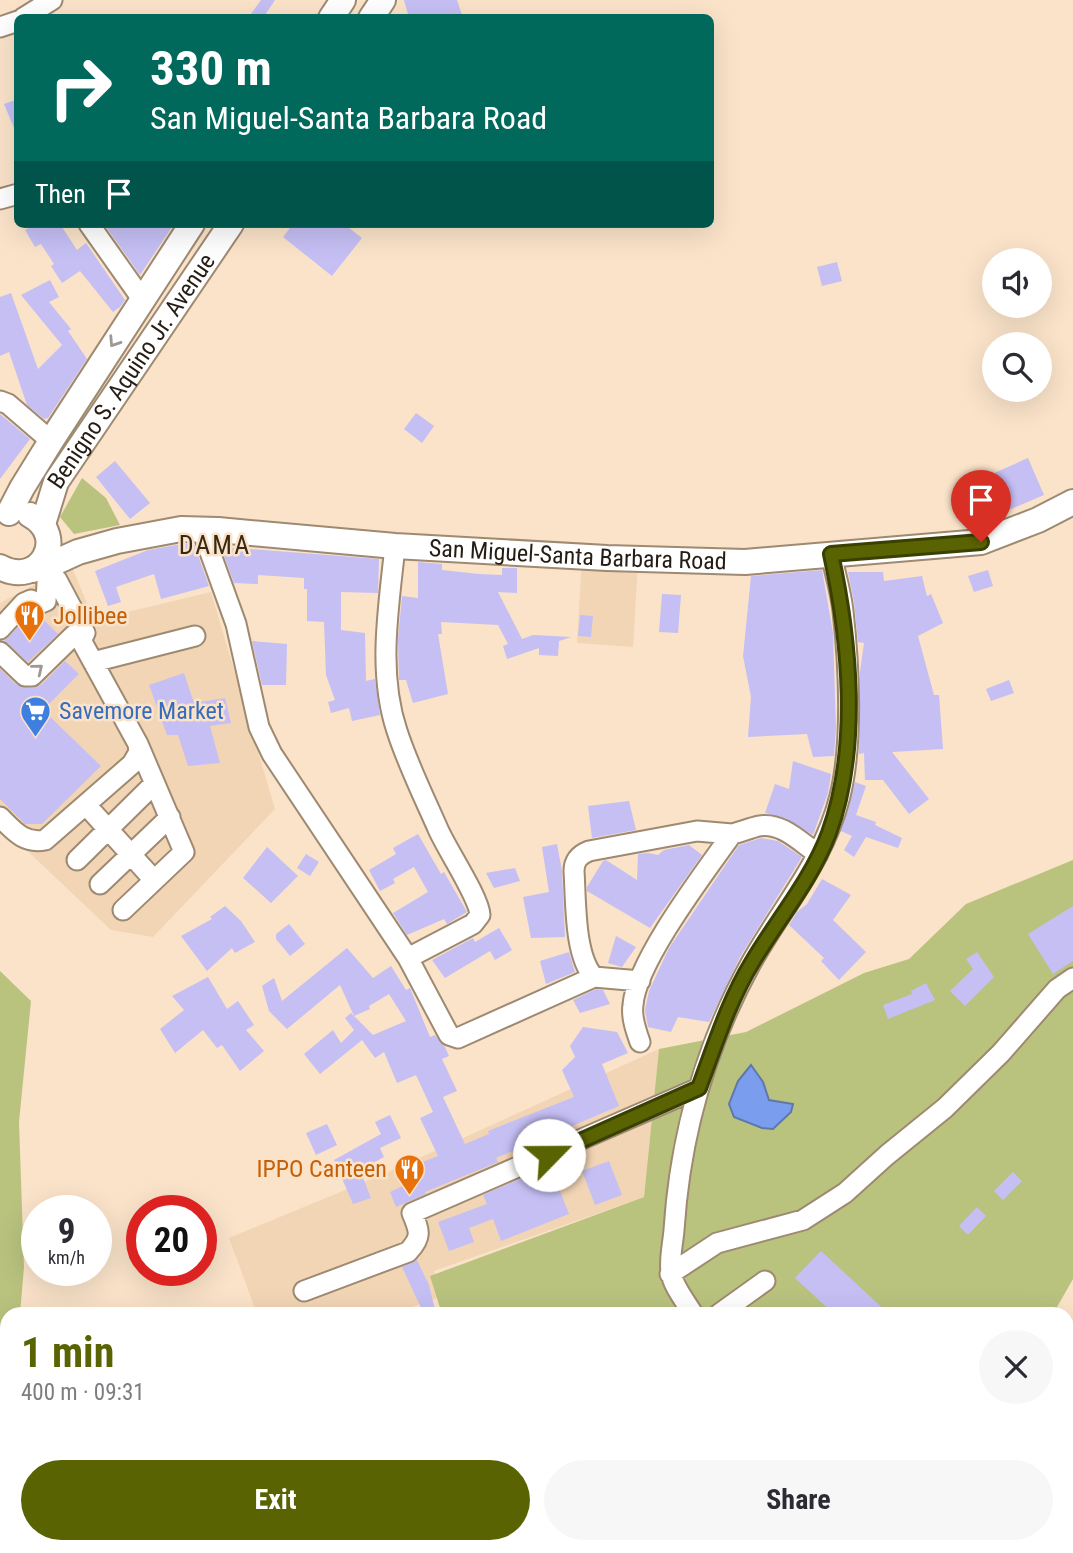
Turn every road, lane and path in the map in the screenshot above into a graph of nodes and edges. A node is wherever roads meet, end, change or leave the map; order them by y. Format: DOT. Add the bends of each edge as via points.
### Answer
graph roads {
  1 [pos="47,2"];
  2 [pos="29,14"];
  3 [pos="92,228"];
  4 [pos="190,228"];
  5 [pos="193,228"];
  6 [pos="228,228"];
  7 [pos="215,246"];
  8 [pos="142,299"];
  9 [pos="0,401"];
  10 [pos="51,440"];
  11 [pos="1073,502"];
  12 [pos="5,516"];
  13 [pos="45,530"];
  14 [pos="202,530"];
  15 [pos="396,546"];
  16 [pos="78,552"];
  17 [pos="831,554"];
  18 [pos="22,573"];
  19 [pos="0,629"];
  20 [pos="195,636"];
  21 [pos="77,637"];
  22 [pos="0,652"];
  23 [pos="93,662"];
  24 [pos="138,744"];
  25 [pos="154,783"];
  26 [pos="86,805"];
  27 [pos="0,817"];
  28 [pos="170,817"];
  29 [pos="108,829"];
  30 [pos="732,834"];
  31 [pos="818,854"];
  32 [pos="131,855"];
  33 [pos="77,860"];
  34 [pos="154,880"];
  35 [pos="100,884"];
  36 [pos="123,910"];
  37 [pos="408,958"];
  38 [pos="594,977"];
  39 [pos="1073,978"];
  40 [pos="640,981"];
  41 [pos="640,1042"];
  42 [pos="699,1088"];
  43 [pos="670,1274"];
  44 [pos="765,1281"];
  45 [pos="304,1291"];
  46 [pos="689,1307"];
  47 [pos="729,1307"];
  1 -- 2 [label="street"];
  3 -- 8 [label="street"];
  4 -- 8 [label="main road, Benigno S. Aquino Jr. Avenue"];
  5 -- 7 [label="main road"];
  6 -- 7 [label="main road, Benigno S. Aquino Jr. Avenue"];
  7 -- 13 [label="main road, Benigno S. Aquino Jr. Avenue" via="56,482"];
  8 -- 10 [label="main road, Benigno S. Aquino Jr. Avenue, one-way"];
  9 -- 10 [label="street"];
  10 -- 12 [label="main road, Benigno S. Aquino Jr. Avenue"];
  11 -- 17 [label="main road, San Miguel-Santa Barbara Road" via="981,542"];
  12 -- 13 [label="main road" via="22,512 33,516"];
  13 -- 16 [label="main road"];
  13 -- 18 [label="main road, Benigno S. Aquino Jr. Avenue" via="46,556"];
  14 -- 15 [label="main road, San Miguel-Santa Barbara Road"];
  14 -- 16 [label="main road, San Miguel-Santa Barbara Road" via="181,529"];
  14 -- 37 [label="street" via="236,624 259,727 272,754"];
  15 -- 17 [label="main road, San Miguel-Santa Barbara Road" via="745,562"];
  15 -- 37 [label="street" via="386,644 396,730 480,915 473,924"];
  16 -- 18 [label="main road, San Miguel-Santa Barbara Road"];
  17 -- 31 [label="street" via="844,622 846,752 840,794"];
  18 -- 19 [label="street" via="46,601 24,603"];
  18 -- 21 [label="street" via="57,580 85,633"];
  20 -- 23 [label="street"];
  22 -- 21 [label="street, one-way" via="24,676 32,676"];
  21 -- 23 [label="street"];
  23 -- 24 [label="street"];
  24 -- 25 [label="street"];
  24 -- 26 [label="street" via="132,764"];
  25 -- 28 [label="street"];
  25 -- 29 [label="street"];
  26 -- 27 [label="street" via="45,840 36,842 24,839"];
  26 -- 29 [label="street"];
  28 -- 32 [label="street"];
  28 -- 34 [label="street" via="184,852"];
  29 -- 32 [label="street"];
  29 -- 33 [label="street"];
  30 -- 31 [label="street" via="774,826"];
  30 -- 38 [label="street" via="673,834 580,855 574,872 580,943 586,969"];
  30 -- 40 [label="street" via="653,952"];
  31 -- 42 [label="street" via="752,963"];
  32 -- 34 [label="street"];
  32 -- 35 [label="street"];
  34 -- 36 [label="street"];
  37 -- 38 [label="street" via="446,1031 457,1038"];
  38 -- 40 [label="street"];
  39 -- 43 [label="street" via="1057,989 945,1108 845,1193 803,1220 717,1243"];
  40 -- 41 [label="street" via="632,1005"];
  42 -- 43 [label="street" via="682,1157"];
  42 -- 45 [label="street" via="412,1213 419,1233 408,1252"];
  43 -- 46 [label="street"];
  44 -- 47 [label="street"];
}
